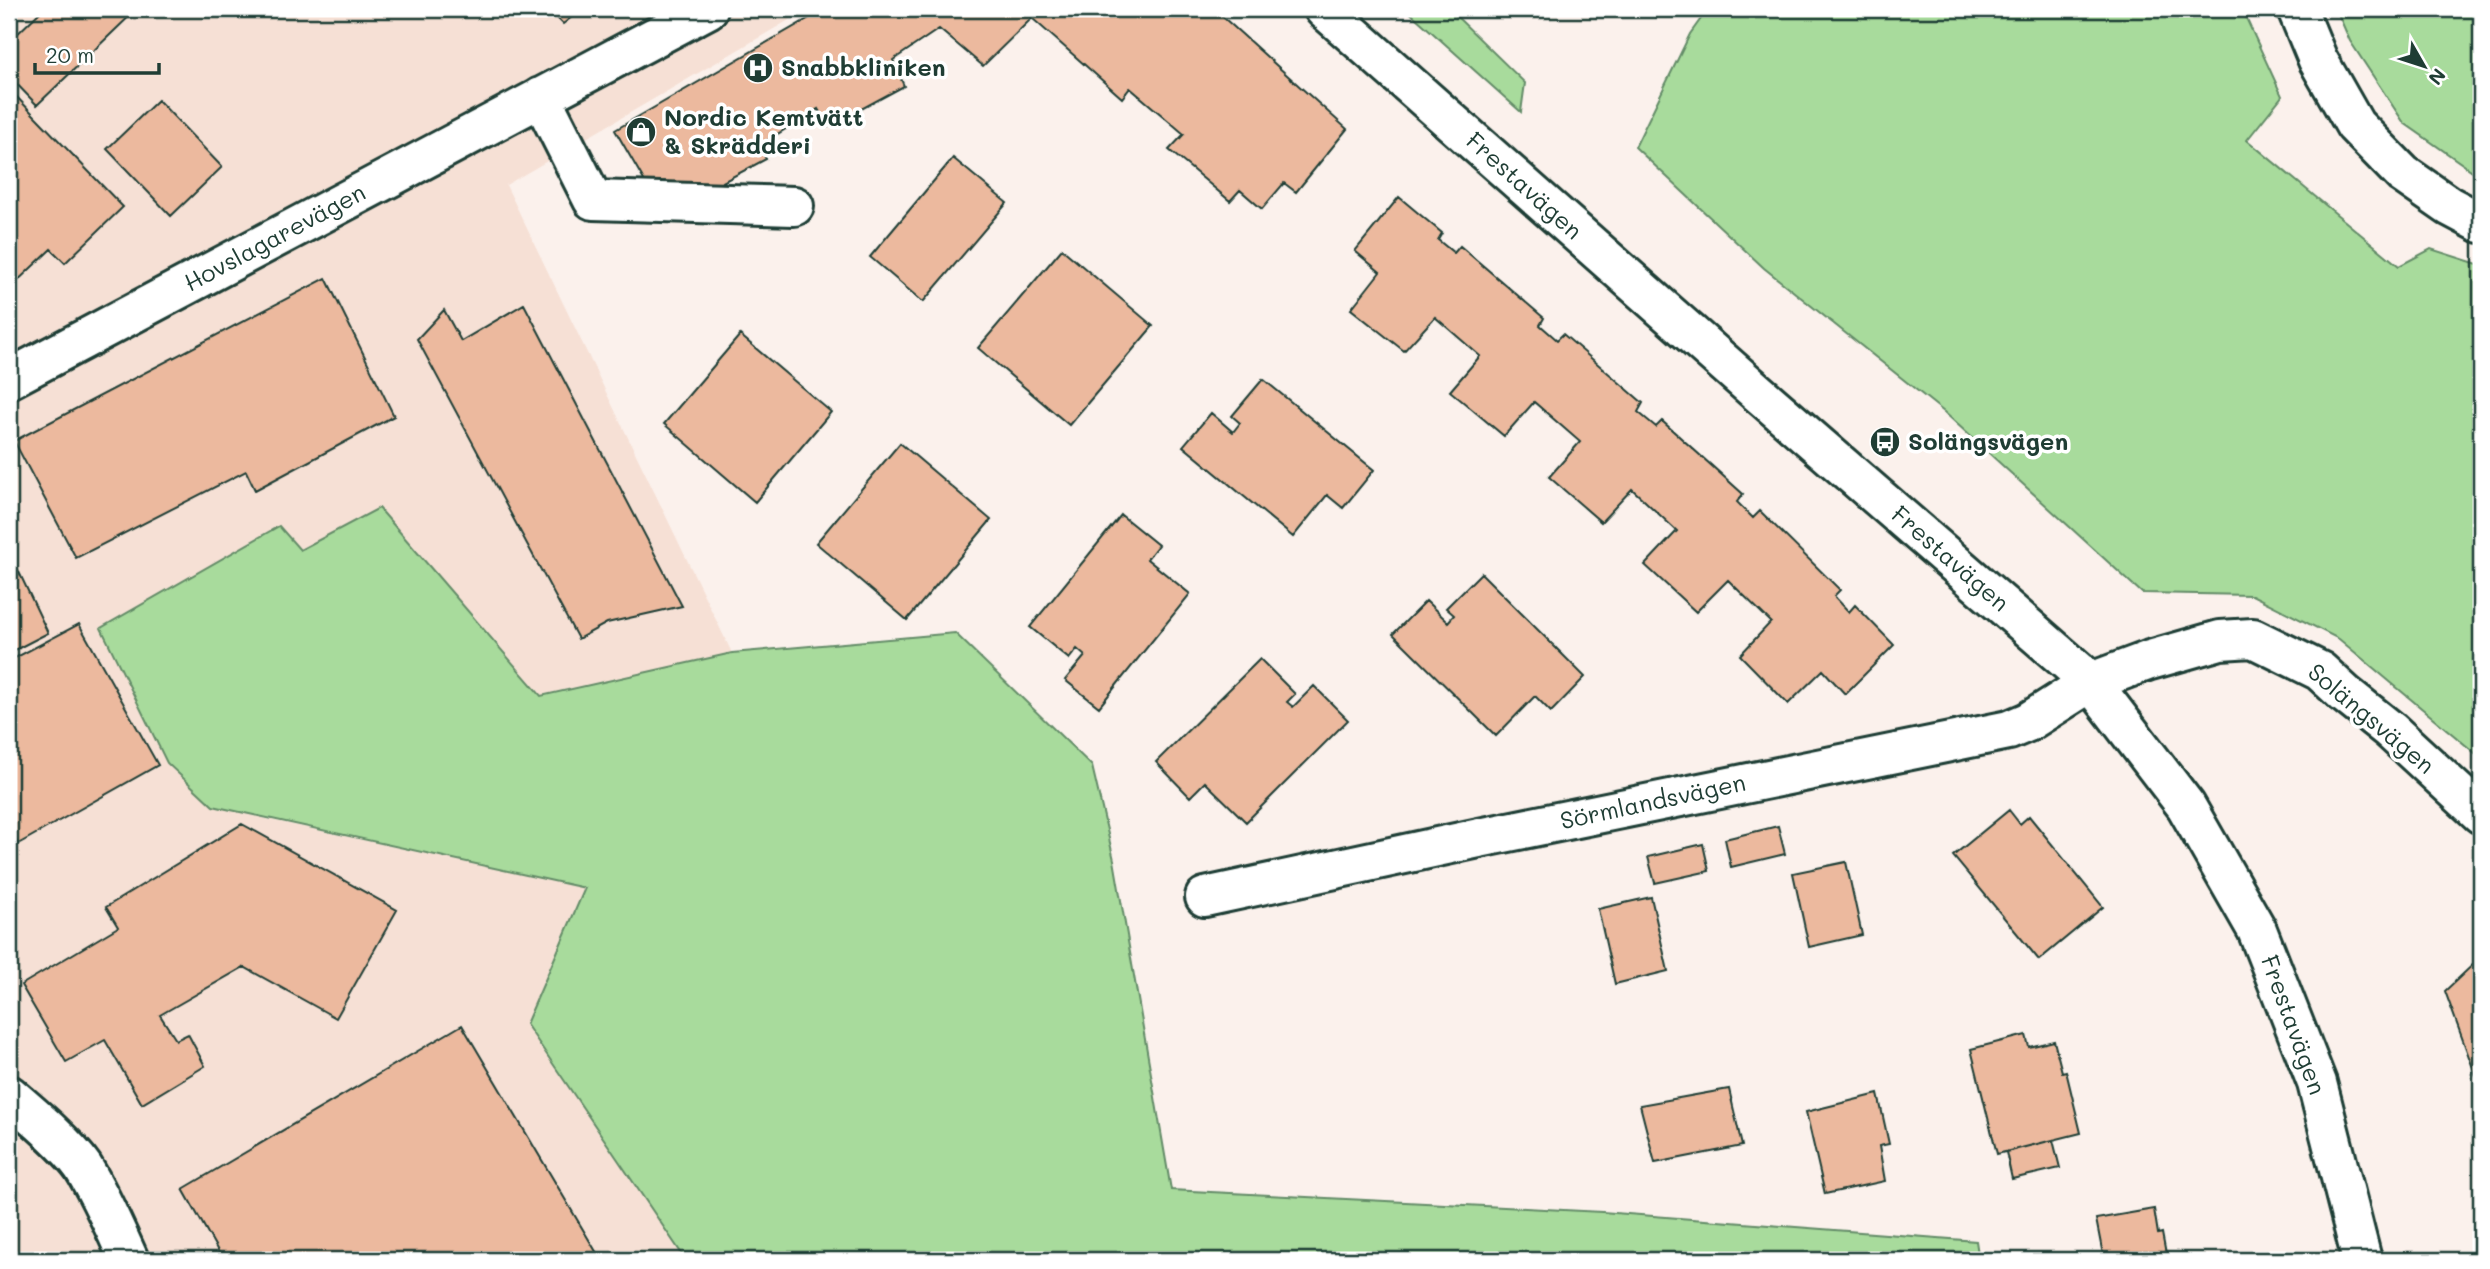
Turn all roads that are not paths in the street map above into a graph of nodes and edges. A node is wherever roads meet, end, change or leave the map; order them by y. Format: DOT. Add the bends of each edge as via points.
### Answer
graph roads {
  1 [pos="708,9"];
  2 [pos="1324,9"];
  3 [pos="2297,9"];
  4 [pos="541,97"];
  5 [pos="794,206"];
  6 [pos="2481,223"];
  7 [pos="9,379"];
  8 [pos="2091,682"];
  9 [pos="2481,814"];
  10 [pos="1205,897"];
  11 [pos="9,1095"];
  12 [pos="129,1260"];
  13 [pos="2362,1260"];
  1 -- 4 [label="street, Hovslagarevägen"];
  2 -- 8 [label="street, Frestavägen"];
  3 -- 6 [label="street" via="2318,60 2355,125 2403,174"];
  4 -- 5 [label="street" via="593,200"];
  4 -- 7 [label="street, Hovslagarevägen"];
  8 -- 9 [label="street, Solängsvägen" via="2162,655 2220,640 2253,638 2320,671"];
  8 -- 10 [label="street, Sörmlandsvägen" via="2009,730"];
  8 -- 13 [label="street, Frestavägen" via="2186,806 2257,930 2318,1083"];
  11 -- 12 [label="street" via="81,1165"];
}
